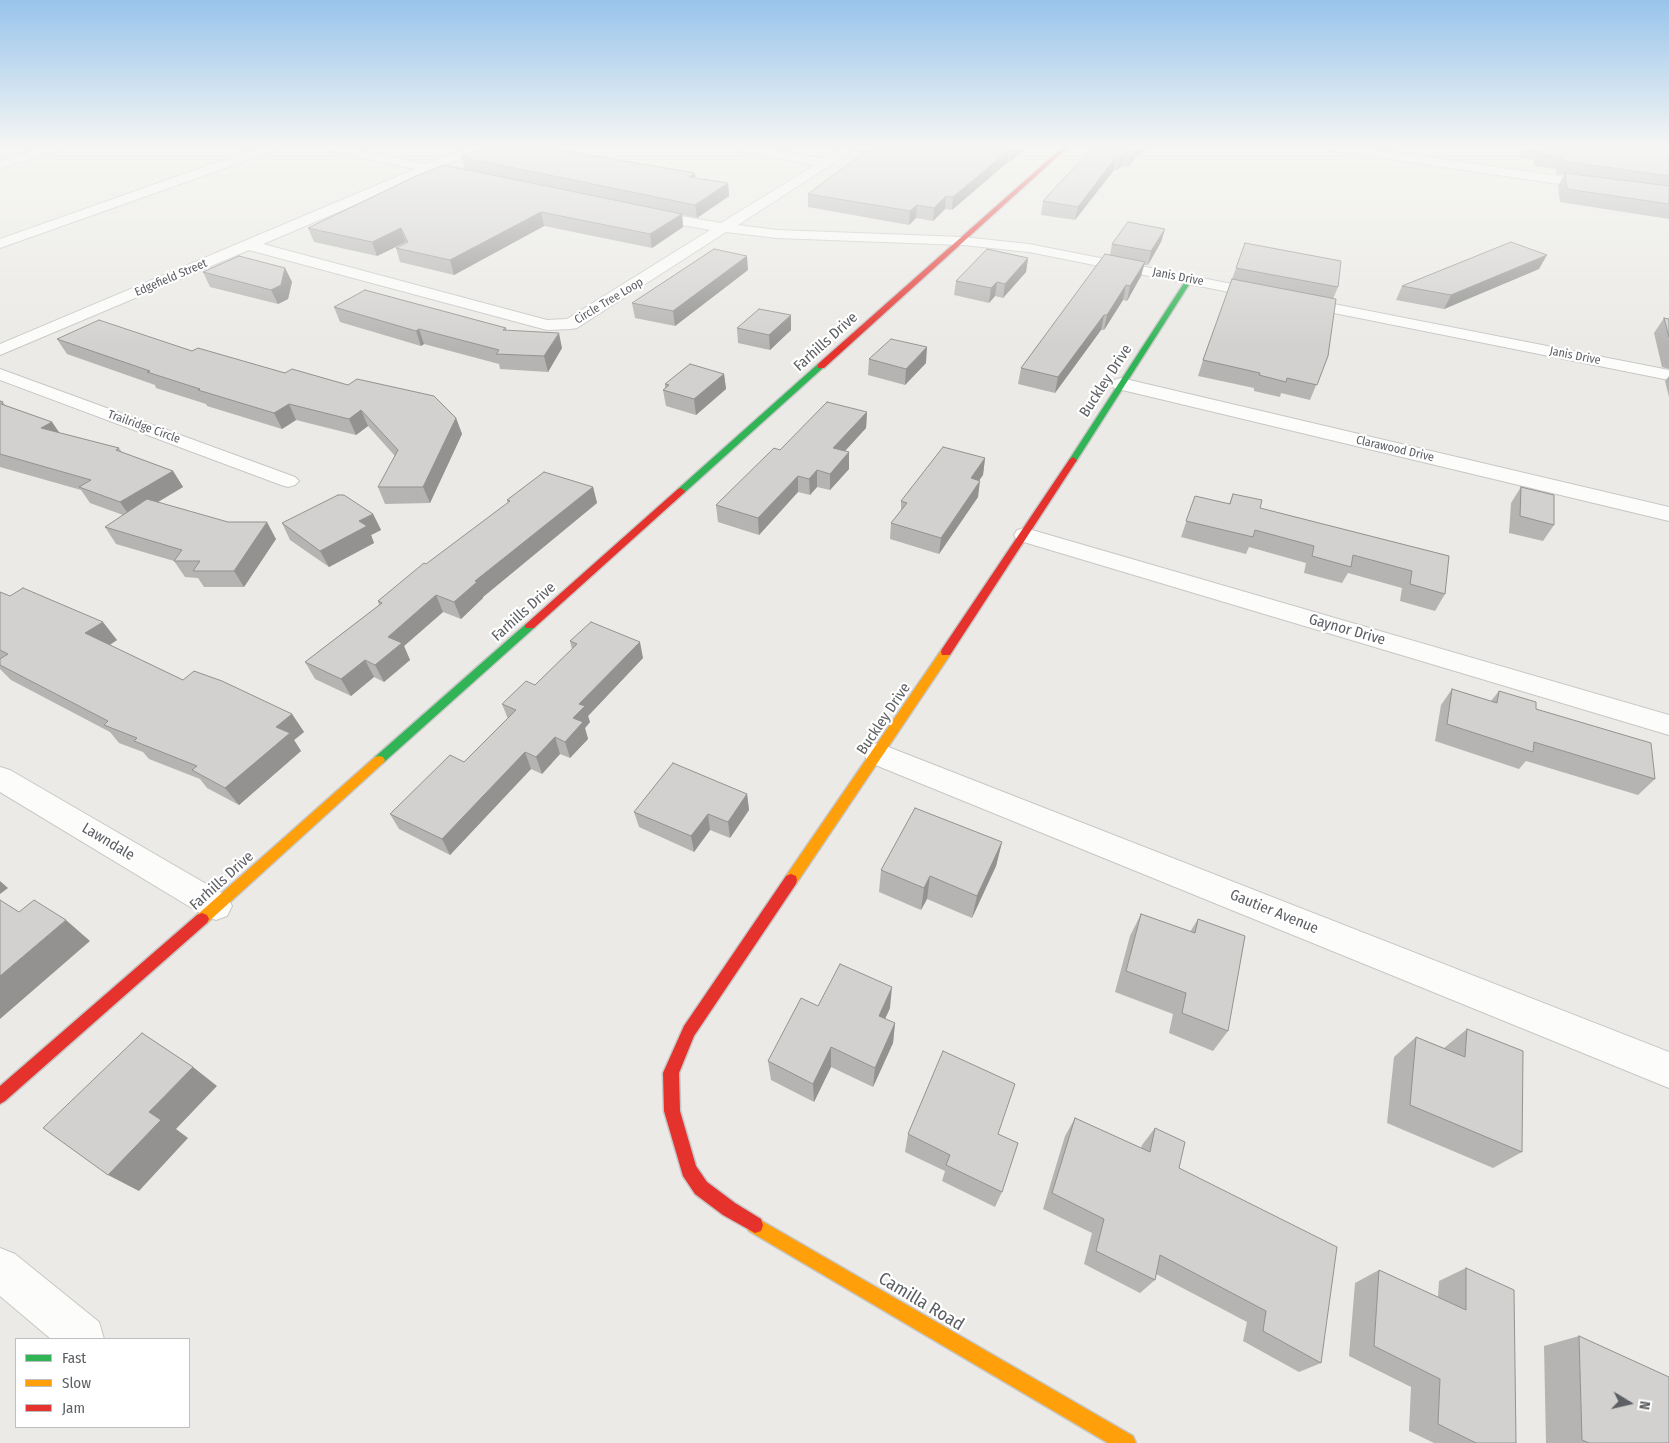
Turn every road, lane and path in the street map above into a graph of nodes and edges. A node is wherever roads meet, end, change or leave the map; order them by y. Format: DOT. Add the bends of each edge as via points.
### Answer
graph roads {
  1 [pos="83,214"];
  2 [pos="321,214"];
  3 [pos="649,214"];
  4 [pos="747,214"];
  5 [pos="991,214"];
  6 [pos="726,228"];
  7 [pos="963,240"];
  8 [pos="0,244"];
  9 [pos="249,245"];
  10 [pos="1189,280"];
  11 [pos="0,350"];
  12 [pos="0,374"];
  13 [pos="1669,375"];
  14 [pos="1122,384"];
  15 [pos="288,481"];
  16 [pos="1669,514"];
  17 [pos="1025,535"];
  18 [pos="1669,725"];
  19 [pos="878,754"];
  20 [pos="0,778"];
  21 [pos="216,906"];
  22 [pos="1669,1070"];
  23 [pos="0,1096"];
  24 [pos="701,1188"];
  25 [pos="0,1270"];
  26 [pos="83,1338"];
  27 [pos="1126,1443"];
  1 -- 8 [label="street"];
  2 -- 9 [label="street, Edgefield Street"];
  3 -- 6 [label="street, Janis Drive"];
  4 -- 6 [label="street, Circle Tree Loop"];
  5 -- 7 [label="street, Farhills Drive"];
  6 -- 7 [label="street, Janis Drive" via="801,235"];
  6 -- 9 [label="street, Circle Tree Loop" via="576,322 558,326"];
  7 -- 10 [label="street, Janis Drive" via="1029,248"];
  7 -- 21 [label="street, Farhills Drive"];
  9 -- 11 [label="street, Edgefield Street"];
  10 -- 13 [label="street, Janis Drive"];
  10 -- 14 [label="street, Buckley Drive"];
  12 -- 15 [label="street, Trailridge Circle"];
  14 -- 16 [label="street, Clarawood Drive"];
  14 -- 17 [label="street, Buckley Drive"];
  17 -- 18 [label="street, Gaynor Drive"];
  17 -- 19 [label="street, Buckley Drive"];
  19 -- 22 [label="street, Gautier Avenue"];
  19 -- 24 [label="street, Buckley Drive" via="689,1031 671,1073 672,1111 678,1137 689,1170"];
  20 -- 21 [label="street, Lawndale"];
  21 -- 23 [label="street, Farhills Drive"];
  24 -- 27 [label="street, Camilla Road" via="729,1209"];
  25 -- 26 [label="street"];
}
